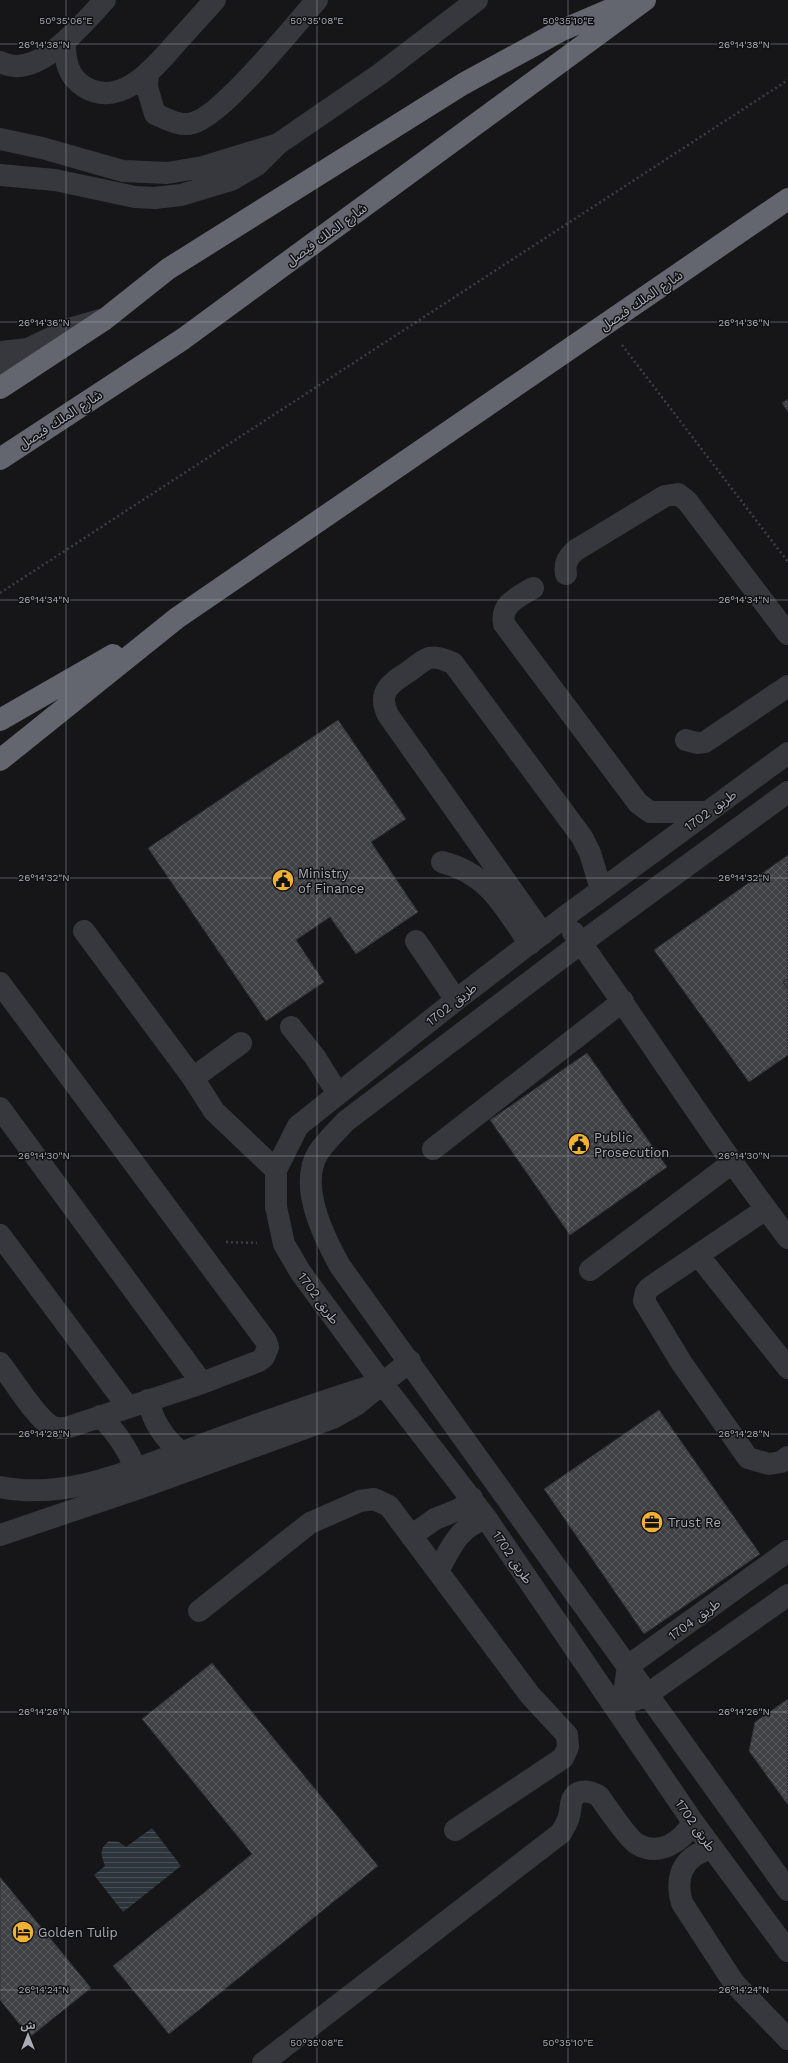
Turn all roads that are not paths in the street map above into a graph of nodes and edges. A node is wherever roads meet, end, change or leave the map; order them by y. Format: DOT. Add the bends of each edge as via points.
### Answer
graph roads {
  1 [pos="105,0"];
  2 [pos="215,0"];
  3 [pos="317,0"];
  4 [pos="477,0"];
  5 [pos="632,0"];
  6 [pos="645,0"];
  7 [pos="65,44"];
  8 [pos="0,62"];
  9 [pos="148,74"];
  10 [pos="0,139"];
  11 [pos="278,144"];
  12 [pos="0,151"];
  13 [pos="0,175"];
  14 [pos="84,186"];
  15 [pos="788,199"];
  16 [pos="105,319"];
  17 [pos="0,352"];
  18 [pos="29,369"];
  19 [pos="0,371"];
  20 [pos="0,388"];
  21 [pos="0,459"];
  22 [pos="566,574"];
  23 [pos="533,588"];
  24 [pos="177,618"];
  25 [pos="788,634"];
  26 [pos="788,686"];
  27 [pos="0,720"];
  28 [pos="686,740"];
  29 [pos="788,753"];
  30 [pos="0,760"];
  31 [pos="788,792"];
  32 [pos="707,812"];
  33 [pos="492,860"];
  34 [pos="442,862"];
  35 [pos="475,876"];
  36 [pos="601,889"];
  37 [pos="563,918"];
  38 [pos="84,931"];
  39 [pos="536,938"];
  40 [pos="416,941"];
  41 [pos="581,943"];
  42 [pos="0,983"];
  43 [pos="456,1000"];
  44 [pos="623,1001"];
  45 [pos="291,1027"];
  46 [pos="240,1043"];
  47 [pos="193,1078"];
  48 [pos="338,1094"];
  49 [pos="0,1108"];
  50 [pos="433,1149"];
  51 [pos="732,1163"];
  52 [pos="276,1170"];
  53 [pos="766,1209"];
  54 [pos="0,1235"];
  55 [pos="788,1238"];
  56 [pos="698,1255"];
  57 [pos="590,1270"];
  58 [pos="410,1361"];
  59 [pos="0,1363"];
  60 [pos="788,1368"];
  61 [pos="202,1383"];
  62 [pos="382,1383"];
  63 [pos="138,1404"];
  64 [pos="100,1416"];
  65 [pos="180,1452"];
  66 [pos="788,1457"];
  67 [pos="139,1478"];
  68 [pos="0,1487"];
  69 [pos="472,1498"];
  70 [pos="486,1518"];
  71 [pos="0,1535"];
  72 [pos="412,1536"];
  73 [pos="788,1552"];
  74 [pos="438,1571"];
  75 [pos="788,1595"];
  76 [pos="200,1611"];
  77 [pos="628,1666"];
  78 [pos="648,1694"];
  79 [pos="624,1711"];
  80 [pos="693,1822"];
  81 [pos="455,1830"];
  82 [pos="712,1848"];
  83 [pos="788,1890"];
  84 [pos="788,1951"];
  85 [pos="788,2039"];
  86 [pos="263,2063"];
  1 -- 7 [label="street"];
  2 -- 9 [label="street"];
  3 -- 9 [label="street" via="228,99 193,124 176,123 155,114 147,87"];
  4 -- 11 [label="street" via="380,74"];
  5 -- 16 [label="highway" via="560,30 463,84 168,269"];
  6 -- 21 [label="highway, شارع الملك فيصل" via="183,339"];
  7 -- 8 [label="street" via="36,62 5,65"];
  7 -- 9 [label="street" via="69,72 78,83 90,90 104,94 118,92"];
  10 -- 11 [label="street" via="123,171 166,173 203,167"];
  11 -- 14 [label="street" via="257,165 232,180 181,195 135,197"];
  12 -- 14 [label="street" via="23,156"];
  13 -- 14 [label="street" via="26,176"];
  15 -- 24 [label="highway, شارع الملك فيصل"];
  16 -- 17 [label="street" via="72,328 28,349"];
  16 -- 18 [label="highway"];
  18 -- 19 [label="street"];
  18 -- 20 [label="highway"];
  22 -- 25 [label="street" via="569,555 665,496 678,494 687,501"];
  23 -- 32 [label="street" via="508,604 503,617 504,624 638,804 650,812"];
  24 -- 27 [label="highway, شارع الملك فيصل"];
  24 -- 30 [label="highway, شارع الملك فيصل"];
  26 -- 28 [label="street" via="705,742"];
  29 -- 32 [label="street, طريق 1702"];
  31 -- 41 [label="street"];
  32 -- 36 [label="street, طريق 1702"];
  33 -- 35 [label="street"];
  33 -- 36 [label="street" via="384,707 386,689 392,682 428,658 445,659 458,669 582,837 590,853"];
  33 -- 39 [label="street"];
  34 -- 35 [label="street"];
  35 -- 39 [label="street" via="493,891"];
  36 -- 37 [label="street, طريق 1702"];
  37 -- 39 [label="street, طريق 1702"];
  37 -- 41 [label="street"];
  38 -- 47 [label="street"];
  39 -- 43 [label="street, طريق 1702"];
  40 -- 43 [label="street"];
  41 -- 44 [label="street"];
  41 -- 58 [label="street" via="346,1121 318,1154 312,1175 313,1205 325,1238 340,1266"];
  42 -- 61 [label="street" via="266,1341 268,1347 264,1357 259,1361"];
  43 -- 48 [label="street, طريق 1702"];
  44 -- 50 [label="street"];
  44 -- 51 [label="street"];
  45 -- 48 [label="street" via="315,1057"];
  46 -- 47 [label="street"];
  47 -- 52 [label="street" via="214,1111"];
  48 -- 52 [label="street, طريق 1702" via="298,1126"];
  49 -- 61 [label="street"];
  51 -- 53 [label="street"];
  51 -- 57 [label="street"];
  52 -- 62 [label="street, طريق 1702" via="276,1207 284,1244 300,1273"];
  53 -- 55 [label="street"];
  53 -- 56 [label="street"];
  54 -- 63 [label="street"];
  56 -- 60 [label="street"];
  56 -- 66 [label="street" via="649,1288 644,1296 646,1306 681,1362 748,1458 769,1464"];
  58 -- 62 [label="street"];
  58 -- 77 [label="street"];
  59 -- 64 [label="street" via="42,1419 53,1427 66,1428"];
  61 -- 63 [label="street"];
  62 -- 65 [label="street" via="339,1395"];
  62 -- 67 [label="street" via="356,1405 332,1418"];
  62 -- 69 [label="street, طريق 1702"];
  63 -- 64 [label="street"];
  63 -- 65 [label="street"];
  64 -- 67 [label="street" via="121,1440"];
  65 -- 67 [label="street"];
  67 -- 68 [label="street" via="52,1490 19,1491"];
  67 -- 71 [label="street"];
  69 -- 70 [label="street, طريق 1702"];
  69 -- 72 [label="street" via="460,1509 435,1519"];
  70 -- 74 [label="street" via="472,1523 462,1532"];
  70 -- 79 [label="street, طريق 1702" via="602,1690"];
  72 -- 74 [label="street"];
  72 -- 76 [label="street" via="389,1506 374,1499 360,1501 310,1523"];
  73 -- 77 [label="street, طريق 1704"];
  74 -- 81 [label="street" via="530,1695 567,1736 568,1748 563,1758"];
  75 -- 78 [label="street"];
  77 -- 78 [label="street"];
  77 -- 79 [label="street"];
  78 -- 79 [label="street"];
  78 -- 83 [label="street"];
  79 -- 80 [label="street, طريق 1702"];
  80 -- 82 [label="street, طريق 1702"];
  80 -- 86 [label="street" via="687,1833 677,1842 666,1847 645,1848 635,1844 599,1796 584,1791 577,1794 572,1800 569,1816 561,1832"];
  82 -- 84 [label="street, طريق 1702"];
  82 -- 85 [label="street" via="693,1856 681,1873 679,1893 682,1903 734,1983"];
}
